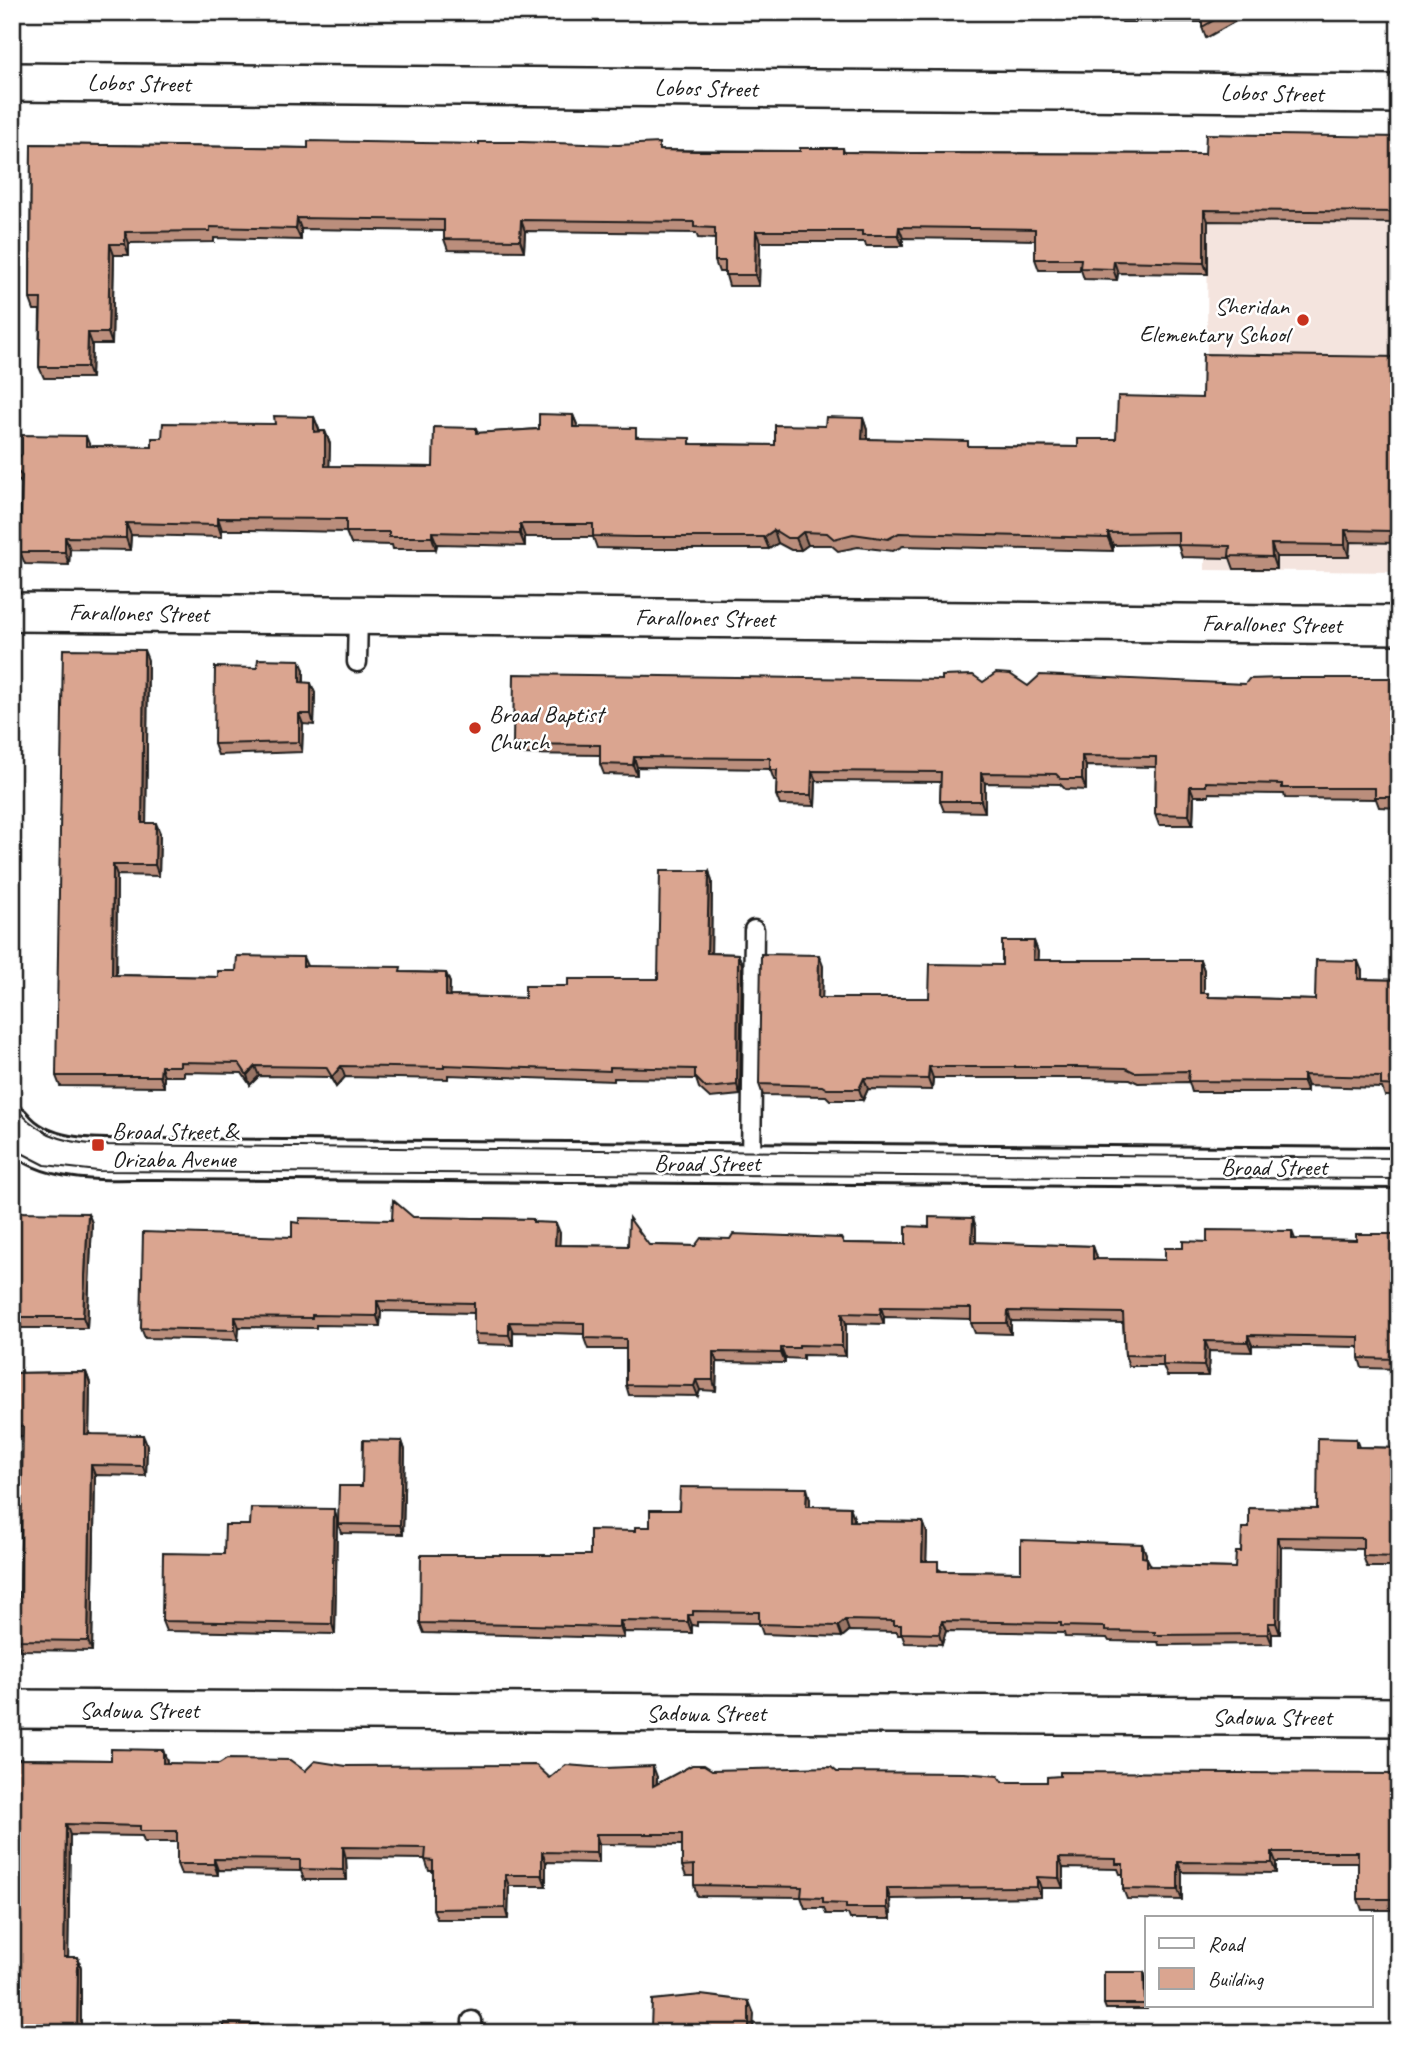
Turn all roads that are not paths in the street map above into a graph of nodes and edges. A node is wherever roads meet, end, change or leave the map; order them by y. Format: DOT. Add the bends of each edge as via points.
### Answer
graph roads {
  1 [pos="12,82"];
  2 [pos="1399,94"];
  3 [pos="12,612"];
  4 [pos="358,615"];
  5 [pos="1399,625"];
  6 [pos="357,662"];
  7 [pos="754,930"];
  8 [pos="15,1135"];
  9 [pos="751,1163"];
  10 [pos="1399,1168"];
  11 [pos="12,1709"];
  12 [pos="1399,1717"];
  1 -- 2 [label="street, Lobos Street"];
  3 -- 4 [label="street, Farallones Street"];
  4 -- 5 [label="street, Farallones Street"];
  4 -- 6 [label="lane"];
  7 -- 9 [label="lane"];
  8 -- 9 [label="street, Broad Street" via="55,1153 81,1157"];
  9 -- 10 [label="street, Broad Street"];
  11 -- 12 [label="street, Sadowa Street"];
}
